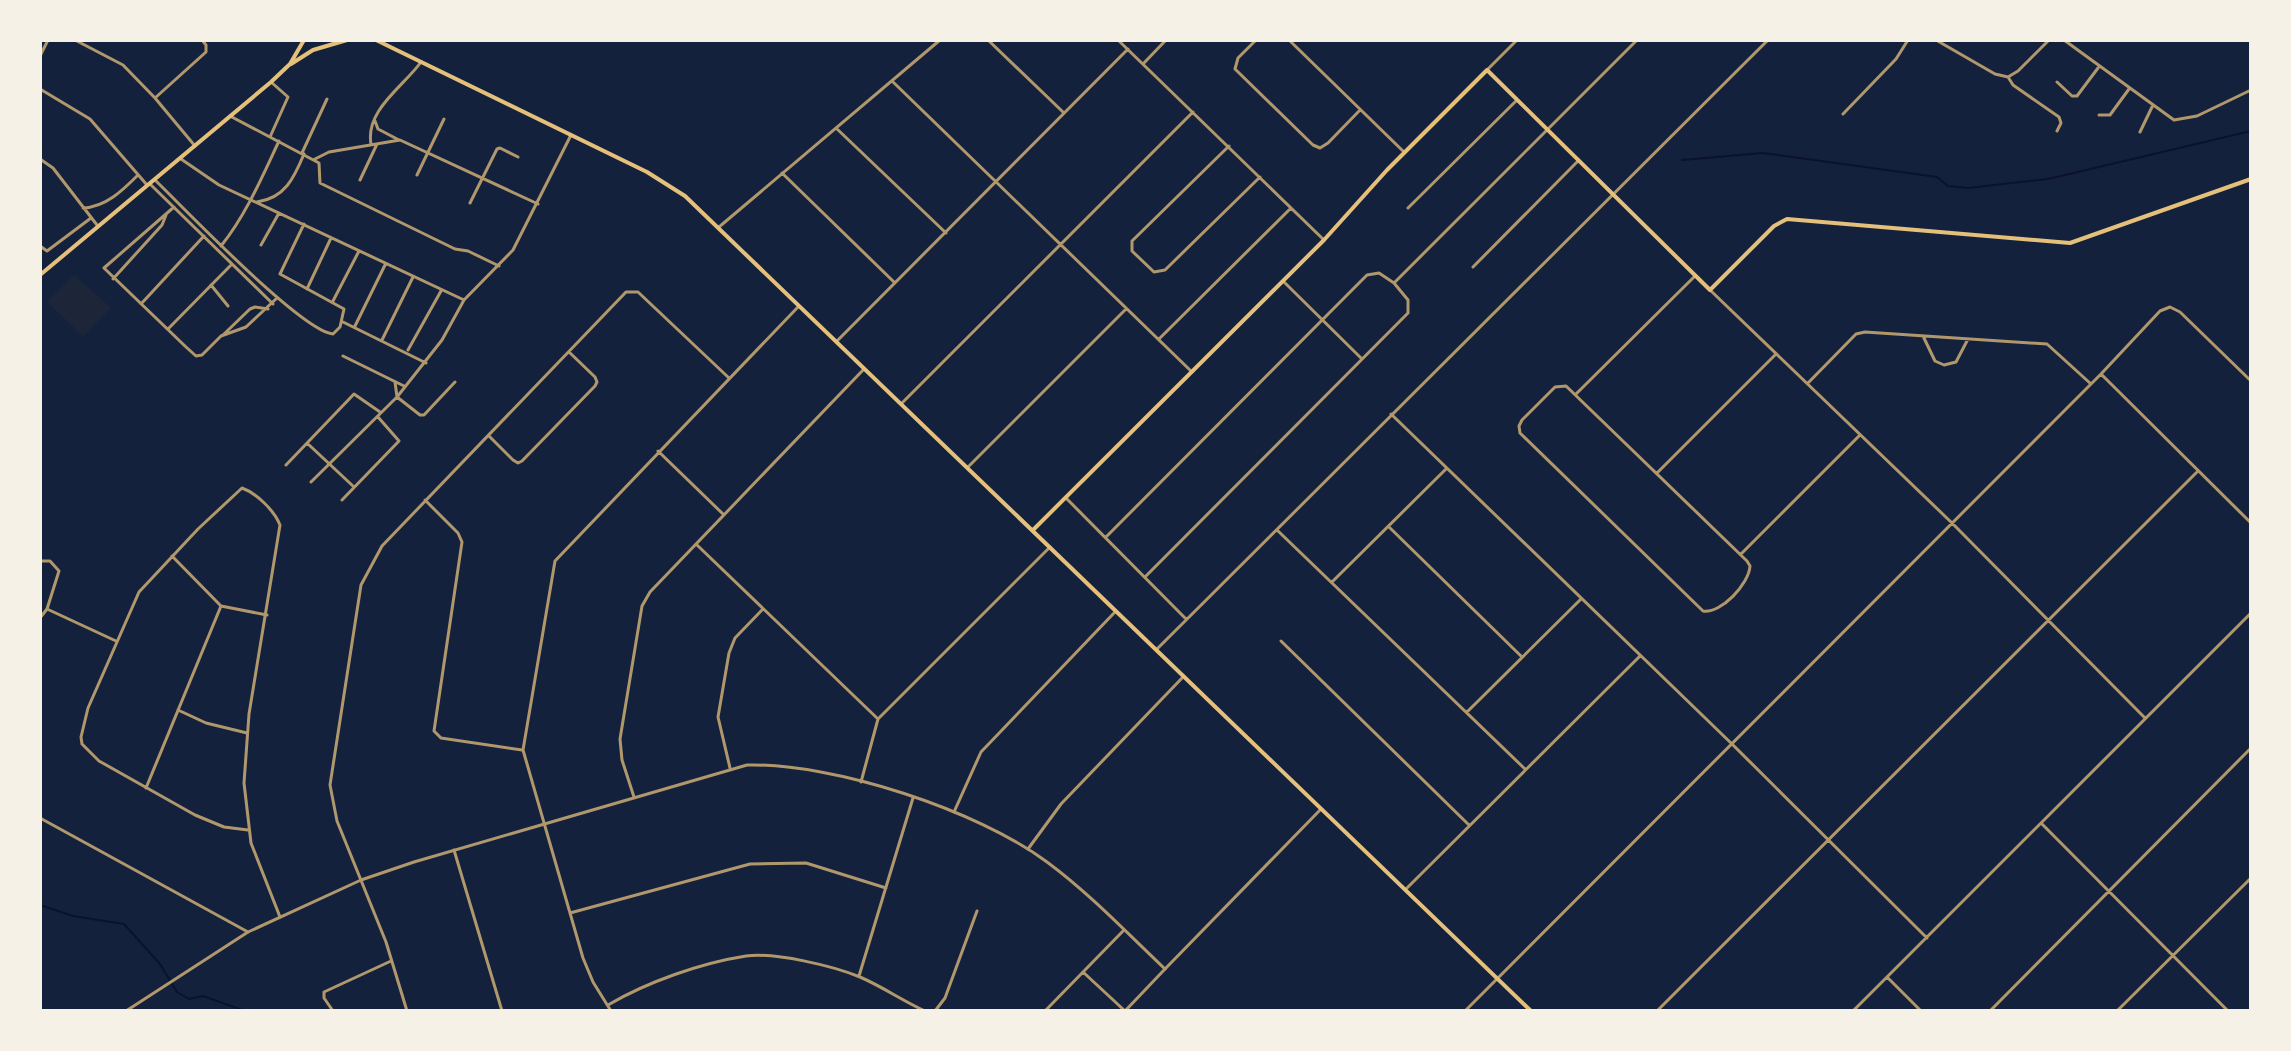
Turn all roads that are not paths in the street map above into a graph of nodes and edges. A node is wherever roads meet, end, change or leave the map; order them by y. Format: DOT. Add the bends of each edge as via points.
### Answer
graph roads {
  1 [pos="48,40"];
  2 [pos="75,40"];
  3 [pos="202,40"];
  4 [pos="304,40"];
  5 [pos="347,40"];
  6 [pos="368,40"];
  7 [pos="377,40"];
  8 [pos="940,40"];
  9 [pos="988,40"];
  10 [pos="1118,40"];
  11 [pos="1166,40"];
  12 [pos="1256,40"];
  13 [pos="1289,40"];
  14 [pos="1517,40"];
  15 [pos="1637,40"];
  16 [pos="1768,40"];
  17 [pos="1908,40"];
  18 [pos="1936,40"];
  19 [pos="2049,40"];
  20 [pos="2064,40"];
  21 [pos="1128,49"];
  22 [pos="40,56"];
  23 [pos="421,62"];
  24 [pos="290,64"];
  25 [pos="1143,64"];
  26 [pos="2099,67"];
  27 [pos="1487,70"];
  28 [pos="2008,77"];
  29 [pos="892,81"];
  30 [pos="271,82"];
  31 [pos="2057,82"];
  32 [pos="40,89"];
  33 [pos="2129,89"];
  34 [pos="2251,90"];
  35 [pos="155,98"];
  36 [pos="327,99"];
  37 [pos="1517,100"];
  38 [pos="2153,106"];
  39 [pos="1360,110"];
  40 [pos="1193,112"];
  41 [pos="1064,113"];
  42 [pos="1843,114"];
  43 [pos="2099,115"];
  44 [pos="230,116"];
  45 [pos="444,119"];
  46 [pos="375,121"];
  47 [pos="836,128"];
  48 [pos="1547,130"];
  49 [pos="2057,131"];
  50 [pos="2140,132"];
  51 [pos="571,135"];
  52 [pos="270,137"];
  53 [pos="400,140"];
  54 [pos="279,141"];
  55 [pos="371,144"];
  56 [pos="377,144"];
  57 [pos="195,146"];
  58 [pos="1229,146"];
  59 [pos="1404,152"];
  60 [pos="428,153"];
  61 [pos="303,154"];
  62 [pos="518,157"];
  63 [pos="180,158"];
  64 [pos="40,159"];
  65 [pos="315,159"];
  66 [pos="1578,161"];
  67 [pos="782,173"];
  68 [pos="138,175"];
  69 [pos="417,175"];
  70 [pos="1260,177"];
  71 [pos="482,178"];
  72 [pos="2251,179"];
  73 [pos="360,180"];
  74 [pos="996,182"];
  75 [pos="150,183"];
  76 [pos="1612,195"];
  77 [pos="251,199"];
  78 [pos="257,202"];
  79 [pos="470,203"];
  80 [pos="538,204"];
  81 [pos="174,207"];
  82 [pos="83,208"];
  83 [pos="1291,208"];
  84 [pos="1408,208"];
  85 [pos="279,213"];
  86 [pos="166,215"];
  87 [pos="91,218"];
  88 [pos="195,219"];
  89 [pos="192,224"];
  90 [pos="304,224"];
  91 [pos="98,227"];
  92 [pos="719,227"];
  93 [pos="946,233"];
  94 [pos="204,236"];
  95 [pos="331,238"];
  96 [pos="1324,240"];
  97 [pos="1060,244"];
  98 [pos="222,245"];
  99 [pos="261,245"];
  100 [pos="41,249"];
  101 [pos="218,250"];
  102 [pos="359,251"];
  103 [pos="232,263"];
  104 [pos="385,265"];
  105 [pos="499,266"];
  106 [pos="1473,267"];
  107 [pos="246,272"];
  108 [pos="40,275"];
  109 [pos="1695,276"];
  110 [pos="413,277"];
  111 [pos="113,279"];
  112 [pos="1283,281"];
  113 [pos="894,283"];
  114 [pos="1394,283"];
  115 [pos="211,285"];
  116 [pos="306,289"];
  117 [pos="1710,290"];
  118 [pos="441,291"];
  119 [pos="277,298"];
  120 [pos="464,300"];
  121 [pos="333,302"];
  122 [pos="141,304"];
  123 [pos="273,304"];
  124 [pos="800,305"];
  125 [pos="228,306"];
  126 [pos="268,309"];
  127 [pos="1126,309"];
  128 [pos="1323,320"];
  129 [pos="342,321"];
  130 [pos="354,327"];
  131 [pos="168,329"];
  132 [pos="221,336"];
  133 [pos="1923,336"];
  134 [pos="1159,339"];
  135 [pos="1968,339"];
  136 [pos="382,340"];
  137 [pos="837,341"];
  138 [pos="407,352"];
  139 [pos="569,352"];
  140 [pos="1776,354"];
  141 [pos="343,356"];
  142 [pos="1362,359"];
  143 [pos="426,363"];
  144 [pos="866,368"];
  145 [pos="1192,372"];
  146 [pos="2101,374"];
  147 [pos="729,378"];
  148 [pos="2251,381"];
  149 [pos="395,382"];
  150 [pos="455,382"];
  151 [pos="1808,383"];
  152 [pos="2091,384"];
  153 [pos="405,387"];
  154 [pos="1576,394"];
  155 [pos="397,397"];
  156 [pos="902,403"];
  157 [pos="380,412"];
  158 [pos="1391,414"];
  159 [pos="378,417"];
  160 [pos="1860,435"];
  161 [pos="489,436"];
  162 [pos="307,442"];
  163 [pos="658,451"];
  164 [pos="286,465"];
  165 [pos="330,465"];
  166 [pos="968,467"];
  167 [pos="1446,468"];
  168 [pos="2198,471"];
  169 [pos="1657,473"];
  170 [pos="311,482"];
  171 [pos="354,487"];
  172 [pos="1066,498"];
  173 [pos="342,500"];
  174 [pos="425,500"];
  175 [pos="724,515"];
  176 [pos="1952,523"];
  177 [pos="2251,523"];
  178 [pos="1389,527"];
  179 [pos="1033,530"];
  180 [pos="1277,530"];
  181 [pos="1106,537"];
  182 [pos="697,545"];
  183 [pos="1050,546"];
  184 [pos="1741,554"];
  185 [pos="172,556"];
  186 [pos="40,561"];
  187 [pos="1145,577"];
  188 [pos="1332,582"];
  189 [pos="1581,599"];
  190 [pos="221,606"];
  191 [pos="47,609"];
  192 [pos="763,609"];
  193 [pos="1116,611"];
  194 [pos="2251,613"];
  195 [pos="267,615"];
  196 [pos="40,618"];
  197 [pos="1186,619"];
  198 [pos="2049,620"];
  199 [pos="117,641"];
  200 [pos="1281,641"];
  201 [pos="1157,649"];
  202 [pos="1640,656"];
  203 [pos="1522,657"];
  204 [pos="1184,676"];
  205 [pos="178,710"];
  206 [pos="1467,712"];
  207 [pos="2145,718"];
  208 [pos="878,719"];
  209 [pos="247,733"];
  210 [pos="1732,744"];
  211 [pos="2251,748"];
  212 [pos="523,750"];
  213 [pos="730,768"];
  214 [pos="1525,769"];
  215 [pos="861,782"];
  216 [pos="146,788"];
  217 [pos="634,797"];
  218 [pos="913,798"];
  219 [pos="1321,809"];
  220 [pos="954,812"];
  221 [pos="40,818"];
  222 [pos="544,823"];
  223 [pos="2041,824"];
  224 [pos="1469,825"];
  225 [pos="248,830"];
  226 [pos="1828,840"];
  227 [pos="1028,849"];
  228 [pos="454,850"];
  229 [pos="2251,878"];
  230 [pos="361,880"];
  231 [pos="886,888"];
  232 [pos="1406,889"];
  233 [pos="2109,891"];
  234 [pos="977,911"];
  235 [pos="570,913"];
  236 [pos="280,917"];
  237 [pos="1124,930"];
  238 [pos="248,932"];
  239 [pos="1927,938"];
  240 [pos="2174,956"];
  241 [pos="391,961"];
  242 [pos="1165,969"];
  243 [pos="1083,972"];
  244 [pos="859,976"];
  245 [pos="1887,977"];
  246 [pos="1497,978"];
  247 [pos="608,1005"];
  248 [pos="126,1011"];
  249 [pos="333,1011"];
  250 [pos="407,1011"];
  251 [pos="502,1011"];
  252 [pos="611,1011"];
  253 [pos="925,1011"];
  254 [pos="935,1011"];
  255 [pos="1045,1011"];
  256 [pos="1125,1011"];
  257 [pos="1465,1011"];
  258 [pos="1531,1011"];
  259 [pos="1657,1011"];
  260 [pos="1853,1011"];
  261 [pos="1921,1011"];
  262 [pos="1990,1011"];
  263 [pos="2117,1011"];
  264 [pos="2228,1011"];
  1 -- 22 [label="street"];
  2 -- 35 [label="street" via="123,65"];
  3 -- 35 [label="street" via="206,52"];
  4 -- 24 [label="main road"];
  5 -- 24 [label="main road"];
  6 -- 7 [label="main road"];
  7 -- 23 [label="main road"];
  8 -- 29 [label="street"];
  9 -- 41 [label="street"];
  10 -- 21 [label="street"];
  11 -- 25 [label="street"];
  12 -- 39 [label="street" via="1238,58 1237,73 1316,147 1328,143"];
  13 -- 39 [label="street"];
  14 -- 27 [label="street"];
  15 -- 48 [label="street"];
  16 -- 76 [label="street"];
  17 -- 42 [label="street"];
  18 -- 28 [label="street"];
  19 -- 28 [label="street"];
  20 -- 26 [label="street"];
  21 -- 25 [label="street"];
  21 -- 41 [label="street"];
  23 -- 46 [label="street"];
  23 -- 51 [label="main road"];
  24 -- 30 [label="main road"];
  25 -- 40 [label="street"];
  26 -- 31 [label="street" via="2077,96"];
  26 -- 33 [label="street"];
  27 -- 37 [label="main road"];
  27 -- 59 [label="main road"];
  28 -- 49 [label="street" via="2059,117"];
  29 -- 47 [label="street"];
  29 -- 74 [label="street"];
  30 -- 44 [label="main road"];
  30 -- 52 [label="street" via="288,97"];
  32 -- 68 [label="street" via="90,119"];
  33 -- 38 [label="street"];
  33 -- 43 [label="street" via="2110,115"];
  34 -- 38 [label="street" via="2183,120"];
  35 -- 57 [label="street"];
  36 -- 61 [label="street"];
  37 -- 48 [label="main road"];
  37 -- 84 [label="street"];
  38 -- 50 [label="street"];
  39 -- 59 [label="street"];
  40 -- 58 [label="street"];
  40 -- 97 [label="street"];
  41 -- 74 [label="street"];
  44 -- 52 [label="street"];
  44 -- 57 [label="main road"];
  45 -- 60 [label="street"];
  46 -- 53 [label="street" via="378,129"];
  46 -- 55 [label="street"];
  47 -- 67 [label="street"];
  47 -- 93 [label="street"];
  48 -- 66 [label="main road"];
  48 -- 114 [label="street"];
  51 -- 80 [label="street"];
  51 -- 92 [label="main road" via="668,184"];
  52 -- 54 [label="street"];
  53 -- 56 [label="street"];
  53 -- 60 [label="street"];
  54 -- 61 [label="street"];
  54 -- 77 [label="street"];
  55 -- 56 [label="street"];
  55 -- 65 [label="street"];
  56 -- 73 [label="street"];
  57 -- 63 [label="main road"];
  58 -- 70 [label="street"];
  58 -- 70 [label="street" via="1132,241 1132,251 1154,272 1165,270"];
  59 -- 96 [label="main road"];
  60 -- 69 [label="street"];
  60 -- 71 [label="street"];
  61 -- 65 [label="street"];
  61 -- 78 [label="street" via="286,188 273,199"];
  62 -- 71 [label="street" via="497,149"];
  63 -- 75 [label="main road"];
  63 -- 77 [label="street" via="209,180"];
  64 -- 82 [label="street"];
  65 -- 105 [label="street" via="320,183"];
  66 -- 76 [label="main road"];
  66 -- 106 [label="street"];
  67 -- 92 [label="street"];
  67 -- 113 [label="street"];
  68 -- 75 [label="street"];
  68 -- 82 [label="street" via="109,200"];
  70 -- 83 [label="street"];
  71 -- 79 [label="street"];
  71 -- 80 [label="street"];
  72 -- 117 [label="main road" via="2070,243 1787,219"];
  74 -- 93 [label="street"];
  74 -- 97 [label="street"];
  75 -- 81 [label="street"];
  75 -- 88 [label="street"];
  75 -- 91 [label="main road"];
  76 -- 109 [label="main road"];
  76 -- 158 [label="street"];
  77 -- 78 [label="street"];
  77 -- 98 [label="street"];
  78 -- 85 [label="street"];
  80 -- 105 [label="street"];
  81 -- 86 [label="street"];
  81 -- 89 [label="street"];
  82 -- 87 [label="street"];
  83 -- 96 [label="street"];
  83 -- 134 [label="street"];
  85 -- 90 [label="street"];
  85 -- 99 [label="street"];
  86 -- 111 [label="street"];
  86 -- 111 [label="street" via="106,265"];
  87 -- 91 [label="street"];
  87 -- 100 [label="street" via="47,251"];
  88 -- 89 [label="street"];
  88 -- 98 [label="street"];
  89 -- 94 [label="street"];
  90 -- 95 [label="street"];
  90 -- 116 [label="street" via="280,271"];
  91 -- 108 [label="main road"];
  92 -- 124 [label="main road"];
  93 -- 113 [label="street"];
  94 -- 101 [label="street"];
  94 -- 122 [label="street"];
  95 -- 102 [label="street"];
  95 -- 116 [label="street"];
  96 -- 112 [label="main road"];
  97 -- 127 [label="street"];
  97 -- 156 [label="street"];
  98 -- 101 [label="street"];
  98 -- 107 [label="street"];
  101 -- 103 [label="street"];
  102 -- 104 [label="street"];
  102 -- 121 [label="street"];
  103 -- 107 [label="street"];
  103 -- 115 [label="street"];
  104 -- 110 [label="street"];
  104 -- 130 [label="street"];
  105 -- 120 [label="street"];
  107 -- 119 [label="street"];
  107 -- 123 [label="street"];
  109 -- 117 [label="main road"];
  109 -- 154 [label="street"];
  110 -- 118 [label="street"];
  110 -- 136 [label="street"];
  111 -- 122 [label="street"];
  112 -- 128 [label="street"];
  112 -- 145 [label="main road"];
  113 -- 137 [label="street"];
  114 -- 128 [label="street" via="1379,273 1367,275"];
  114 -- 142 [label="street" via="1408,300 1408,313"];
  115 -- 125 [label="street"];
  115 -- 131 [label="street"];
  116 -- 121 [label="street"];
  117 -- 140 [label="street"];
  118 -- 120 [label="street"];
  118 -- 138 [label="street"];
  119 -- 123 [label="street"];
  119 -- 129 [label="street" via="323,332 333,334"];
  120 -- 143 [label="street"];
  121 -- 129 [label="street" via="344,309"];
  122 -- 131 [label="street"];
  123 -- 126 [label="street"];
  124 -- 137 [label="main road"];
  124 -- 147 [label="street"];
  126 -- 132 [label="street" via="246,327"];
  126 -- 132 [label="street" via="250,309"];
  127 -- 134 [label="street"];
  127 -- 166 [label="street"];
  128 -- 142 [label="street"];
  128 -- 181 [label="street"];
  129 -- 130 [label="street"];
  130 -- 136 [label="street"];
  131 -- 132 [label="street" via="196,356"];
  133 -- 135 [label="street"];
  133 -- 135 [label="street" via="1935,361 1944,365 1956,362"];
  133 -- 151 [label="street" via="1861,332"];
  134 -- 145 [label="street"];
  135 -- 152 [label="street" via="2047,344"];
  136 -- 138 [label="street"];
  137 -- 144 [label="main road"];
  138 -- 143 [label="street"];
  139 -- 147 [label="street" via="632,290"];
  139 -- 161 [label="street"];
  139 -- 161 [label="street" via="595,377 595,386 518,463"];
  140 -- 151 [label="street"];
  140 -- 169 [label="street"];
  141 -- 149 [label="street"];
  142 -- 187 [label="street"];
  143 -- 153 [label="street"];
  144 -- 156 [label="main road"];
  144 -- 175 [label="street"];
  145 -- 172 [label="main road"];
  146 -- 148 [label="street" via="2160,311 2170,307"];
  146 -- 152 [label="street"];
  146 -- 168 [label="street"];
  147 -- 163 [label="street"];
  149 -- 153 [label="street"];
  149 -- 155 [label="street"];
  150 -- 155 [label="street" via="424,415"];
  151 -- 160 [label="street"];
  152 -- 176 [label="street"];
  153 -- 155 [label="street"];
  154 -- 169 [label="street"];
  154 -- 184 [label="street" via="1566,386 1555,387 1522,420 1520,433 1703,611 1715,610 1746,581 1750,566"];
  155 -- 157 [label="street"];
  156 -- 166 [label="main road"];
  157 -- 159 [label="street"];
  157 -- 162 [label="street" via="354,394"];
  158 -- 167 [label="street"];
  158 -- 180 [label="street"];
  159 -- 165 [label="street"];
  159 -- 171 [label="street" via="399,441"];
  160 -- 176 [label="street"];
  160 -- 184 [label="street"];
  161 -- 174 [label="street"];
  162 -- 164 [label="street"];
  162 -- 165 [label="street"];
  163 -- 175 [label="street"];
  163 -- 212 [label="street" via="555,561"];
  165 -- 170 [label="street"];
  165 -- 171 [label="street"];
  166 -- 179 [label="main road"];
  167 -- 178 [label="street"];
  167 -- 189 [label="street"];
  168 -- 177 [label="street"];
  168 -- 198 [label="street"];
  169 -- 184 [label="street"];
  171 -- 173 [label="street"];
  172 -- 179 [label="main road"];
  172 -- 181 [label="street"];
  174 -- 212 [label="street" via="462,542 434,731 441,738"];
  174 -- 230 [label="street" via="373,558 361,585 330,785 337,821"];
  175 -- 182 [label="street"];
  176 -- 198 [label="street"];
  176 -- 210 [label="street"];
  178 -- 188 [label="street"];
  178 -- 203 [label="street"];
  179 -- 183 [label="main road"];
  180 -- 188 [label="street"];
  180 -- 197 [label="street"];
  181 -- 187 [label="street"];
  182 -- 192 [label="street"];
  182 -- 217 [label="street" via="642,606 620,739"];
  183 -- 193 [label="main road"];
  183 -- 208 [label="street"];
  185 -- 190 [label="street"];
  185 -- 195 [label="street" via="238,490 250,491 280,525"];
  185 -- 199 [label="street" via="139,592"];
  186 -- 191 [label="street" via="50,561 59,571"];
  187 -- 197 [label="street"];
  188 -- 206 [label="street"];
  189 -- 202 [label="street"];
  189 -- 203 [label="street"];
  190 -- 195 [label="street"];
  190 -- 205 [label="street"];
  191 -- 196 [label="street"];
  191 -- 199 [label="street"];
  192 -- 208 [label="street"];
  192 -- 213 [label="street" via="735,638 729,653 718,717"];
  193 -- 201 [label="main road"];
  193 -- 220 [label="street" via="981,752"];
  194 -- 207 [label="street"];
  195 -- 209 [label="street"];
  197 -- 201 [label="street"];
  198 -- 207 [label="street"];
  198 -- 226 [label="street"];
  199 -- 216 [label="street" via="88,708 82,744 99,761"];
  200 -- 224 [label="street"];
  201 -- 204 [label="main road"];
  202 -- 210 [label="street"];
  202 -- 214 [label="street"];
  203 -- 206 [label="street"];
  204 -- 219 [label="main road"];
  204 -- 227 [label="street" via="1061,804"];
  205 -- 209 [label="street"];
  205 -- 216 [label="street"];
  206 -- 214 [label="street"];
  207 -- 223 [label="street"];
  208 -- 215 [label="street"];
  209 -- 225 [label="street"];
  210 -- 226 [label="street"];
  210 -- 246 [label="street"];
  211 -- 233 [label="street"];
  212 -- 222 [label="street"];
  213 -- 215 [label="street" via="783,765"];
  213 -- 217 [label="street"];
  214 -- 224 [label="street"];
  215 -- 218 [label="street"];
  216 -- 225 [label="street" via="211,822"];
  217 -- 222 [label="street"];
  218 -- 220 [label="street"];
  218 -- 231 [label="street"];
  219 -- 232 [label="main road"];
  219 -- 242 [label="street"];
  220 -- 227 [label="street"];
  221 -- 238 [label="street"];
  222 -- 228 [label="street"];
  222 -- 235 [label="street"];
  223 -- 233 [label="street"];
  223 -- 239 [label="street"];
  224 -- 232 [label="street"];
  225 -- 236 [label="street"];
  226 -- 239 [label="street"];
  226 -- 259 [label="street"];
  227 -- 237 [label="street"];
  228 -- 230 [label="street"];
  228 -- 251 [label="street"];
  229 -- 240 [label="street"];
  230 -- 236 [label="street"];
  230 -- 241 [label="street"];
  231 -- 235 [label="street" via="806,863 750,864"];
  231 -- 244 [label="street"];
  232 -- 246 [label="main road"];
  233 -- 240 [label="street"];
  233 -- 262 [label="street"];
  234 -- 254 [label="street" via="945,998"];
  235 -- 247 [label="street" via="588,972"];
  236 -- 238 [label="street"];
  237 -- 242 [label="street"];
  237 -- 243 [label="street"];
  238 -- 248 [label="street"];
  239 -- 245 [label="street"];
  240 -- 263 [label="street"];
  240 -- 264 [label="street"];
  241 -- 249 [label="street" via="324,992"];
  241 -- 250 [label="street"];
  242 -- 256 [label="street"];
  243 -- 255 [label="street"];
  243 -- 256 [label="street"];
  244 -- 247 [label="street" via="782,957 748,956 660,980"];
  244 -- 253 [label="street"];
  245 -- 260 [label="street"];
  245 -- 261 [label="street"];
  246 -- 257 [label="street"];
  246 -- 258 [label="main road"];
  247 -- 252 [label="street"];
}
